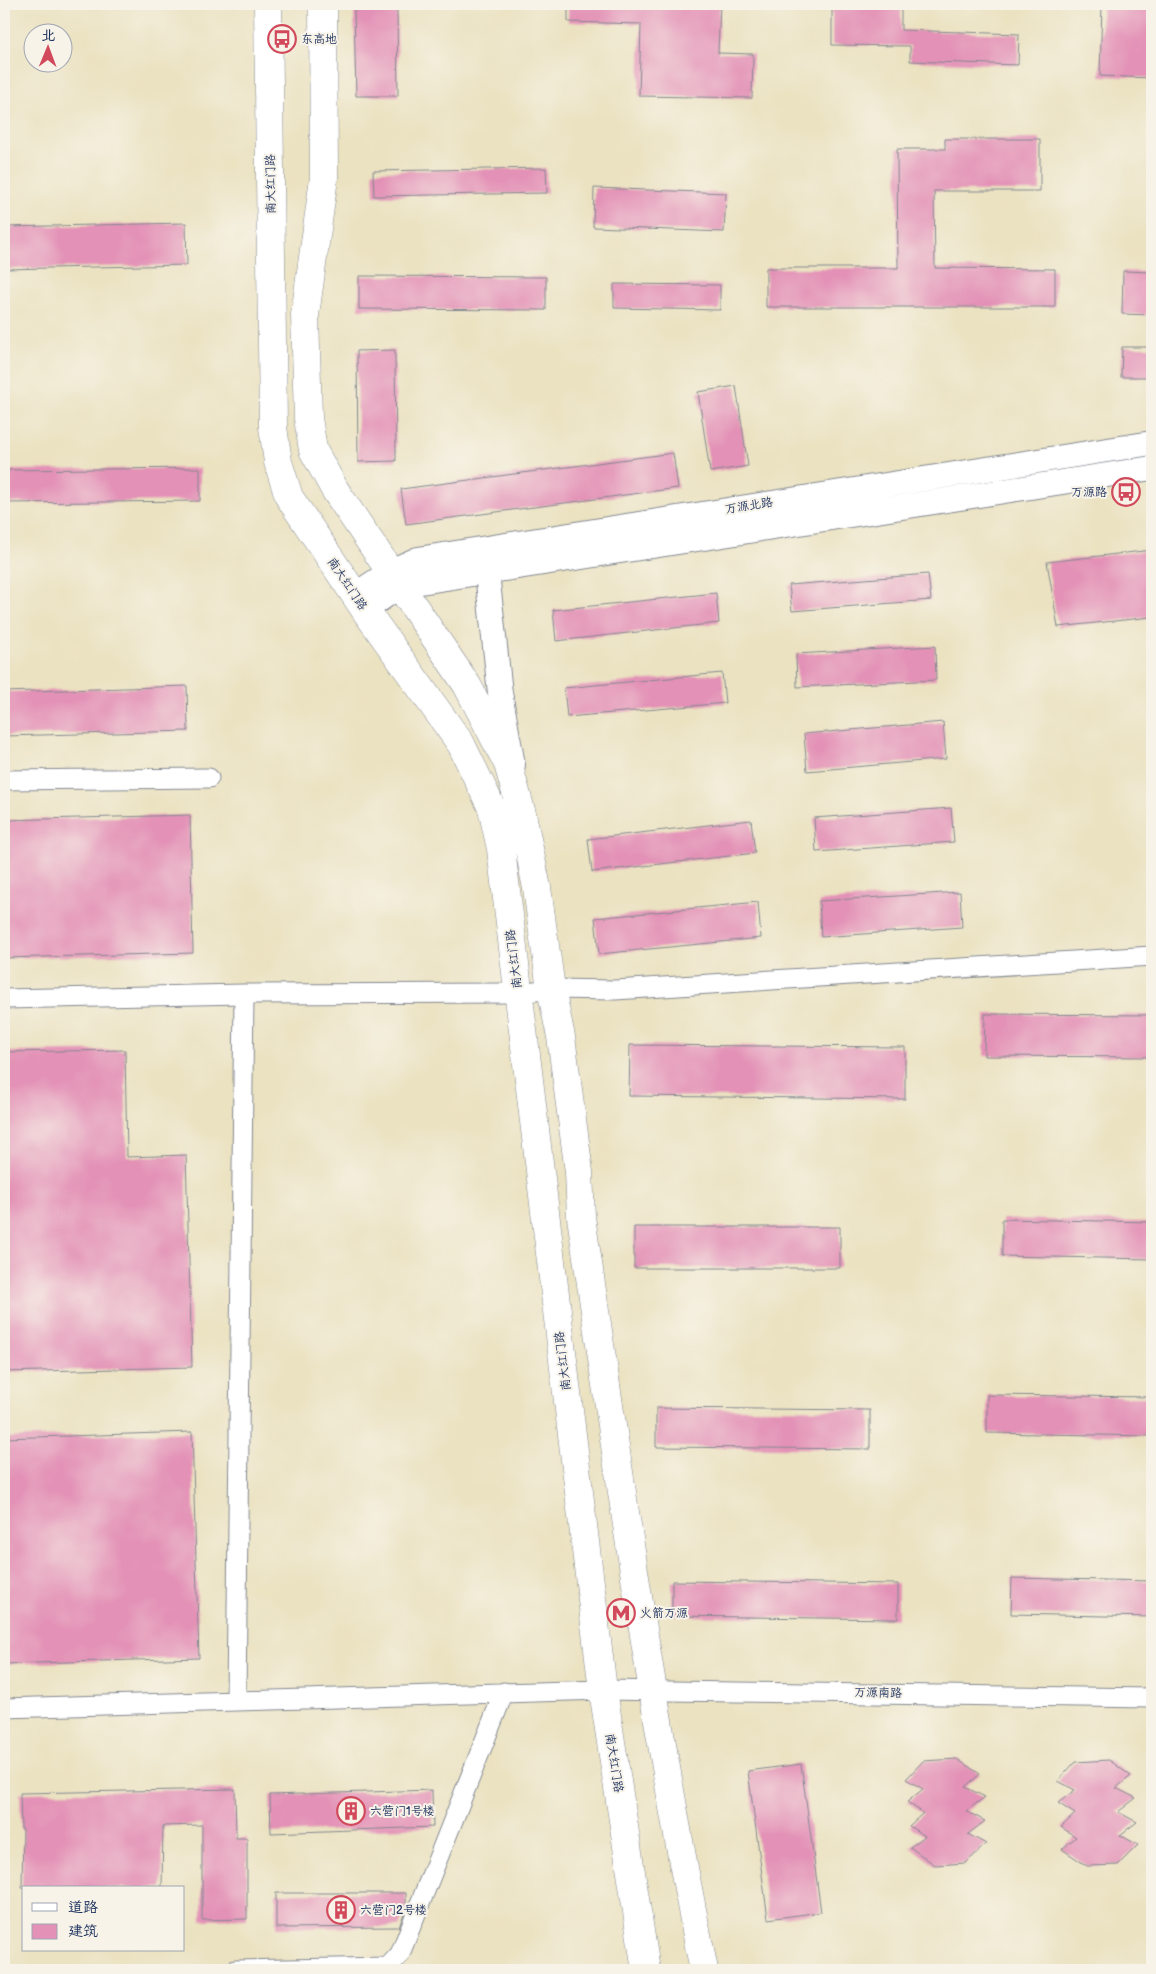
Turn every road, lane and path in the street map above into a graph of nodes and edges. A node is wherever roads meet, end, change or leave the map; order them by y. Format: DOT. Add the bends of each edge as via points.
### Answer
graph roads {
  1 [pos="268,4"];
  2 [pos="323,4"];
  3 [pos="1152,443"];
  4 [pos="1152,468"];
  5 [pos="487,573"];
  6 [pos="396,578"];
  7 [pos="360,602"];
  8 [pos="209,778"];
  9 [pos="4,780"];
  10 [pos="522,814"];
  11 [pos="1152,956"];
  12 [pos="552,989"];
  13 [pos="518,993"];
  14 [pos="244,994"];
  15 [pos="4,999"];
  16 [pos="603,1690"];
  17 [pos="652,1690"];
  18 [pos="504,1692"];
  19 [pos="1152,1698"];
  20 [pos="236,1700"];
  21 [pos="4,1708"];
  22 [pos="235,1970"];
  23 [pos="646,1970"];
  24 [pos="704,1970"];
  1 -- 7 [label="highway, 南大红门路" via="274,428 278,462 289,497"];
  2 -- 6 [label="highway" via="324,178 305,315 308,418 314,450 335,490"];
  3 -- 6 [label="main road, 万源北路" via="418,559"];
  4 -- 5 [label="main road, 万源北路"];
  5 -- 6 [label="main road, 万源北路"];
  5 -- 10 [label="main road" via="500,693"];
  6 -- 7 [label="main road"];
  6 -- 10 [label="highway" via="467,685 497,740 508,764"];
  7 -- 13 [label="highway, 南大红门路" via="461,744 492,808 501,849"];
  8 -- 9 [label="street"];
  10 -- 12 [label="highway"];
  11 -- 12 [label="street" via="615,990"];
  12 -- 13 [label="street"];
  12 -- 17 [label="highway" via="579,1172 581,1217"];
  13 -- 14 [label="street"];
  13 -- 16 [label="highway, 南大红门路"];
  14 -- 15 [label="street"];
  14 -- 20 [label="street"];
  16 -- 17 [label="street, 万源南路"];
  16 -- 18 [label="street, 万源南路"];
  16 -- 23 [label="highway, 南大红门路"];
  17 -- 19 [label="street, 万源南路"];
  17 -- 24 [label="highway"];
  18 -- 20 [label="street, 万源南路"];
  18 -- 22 [label="street" via="400,1954 388,1967"];
  20 -- 21 [label="street, 万源南路"];
}
